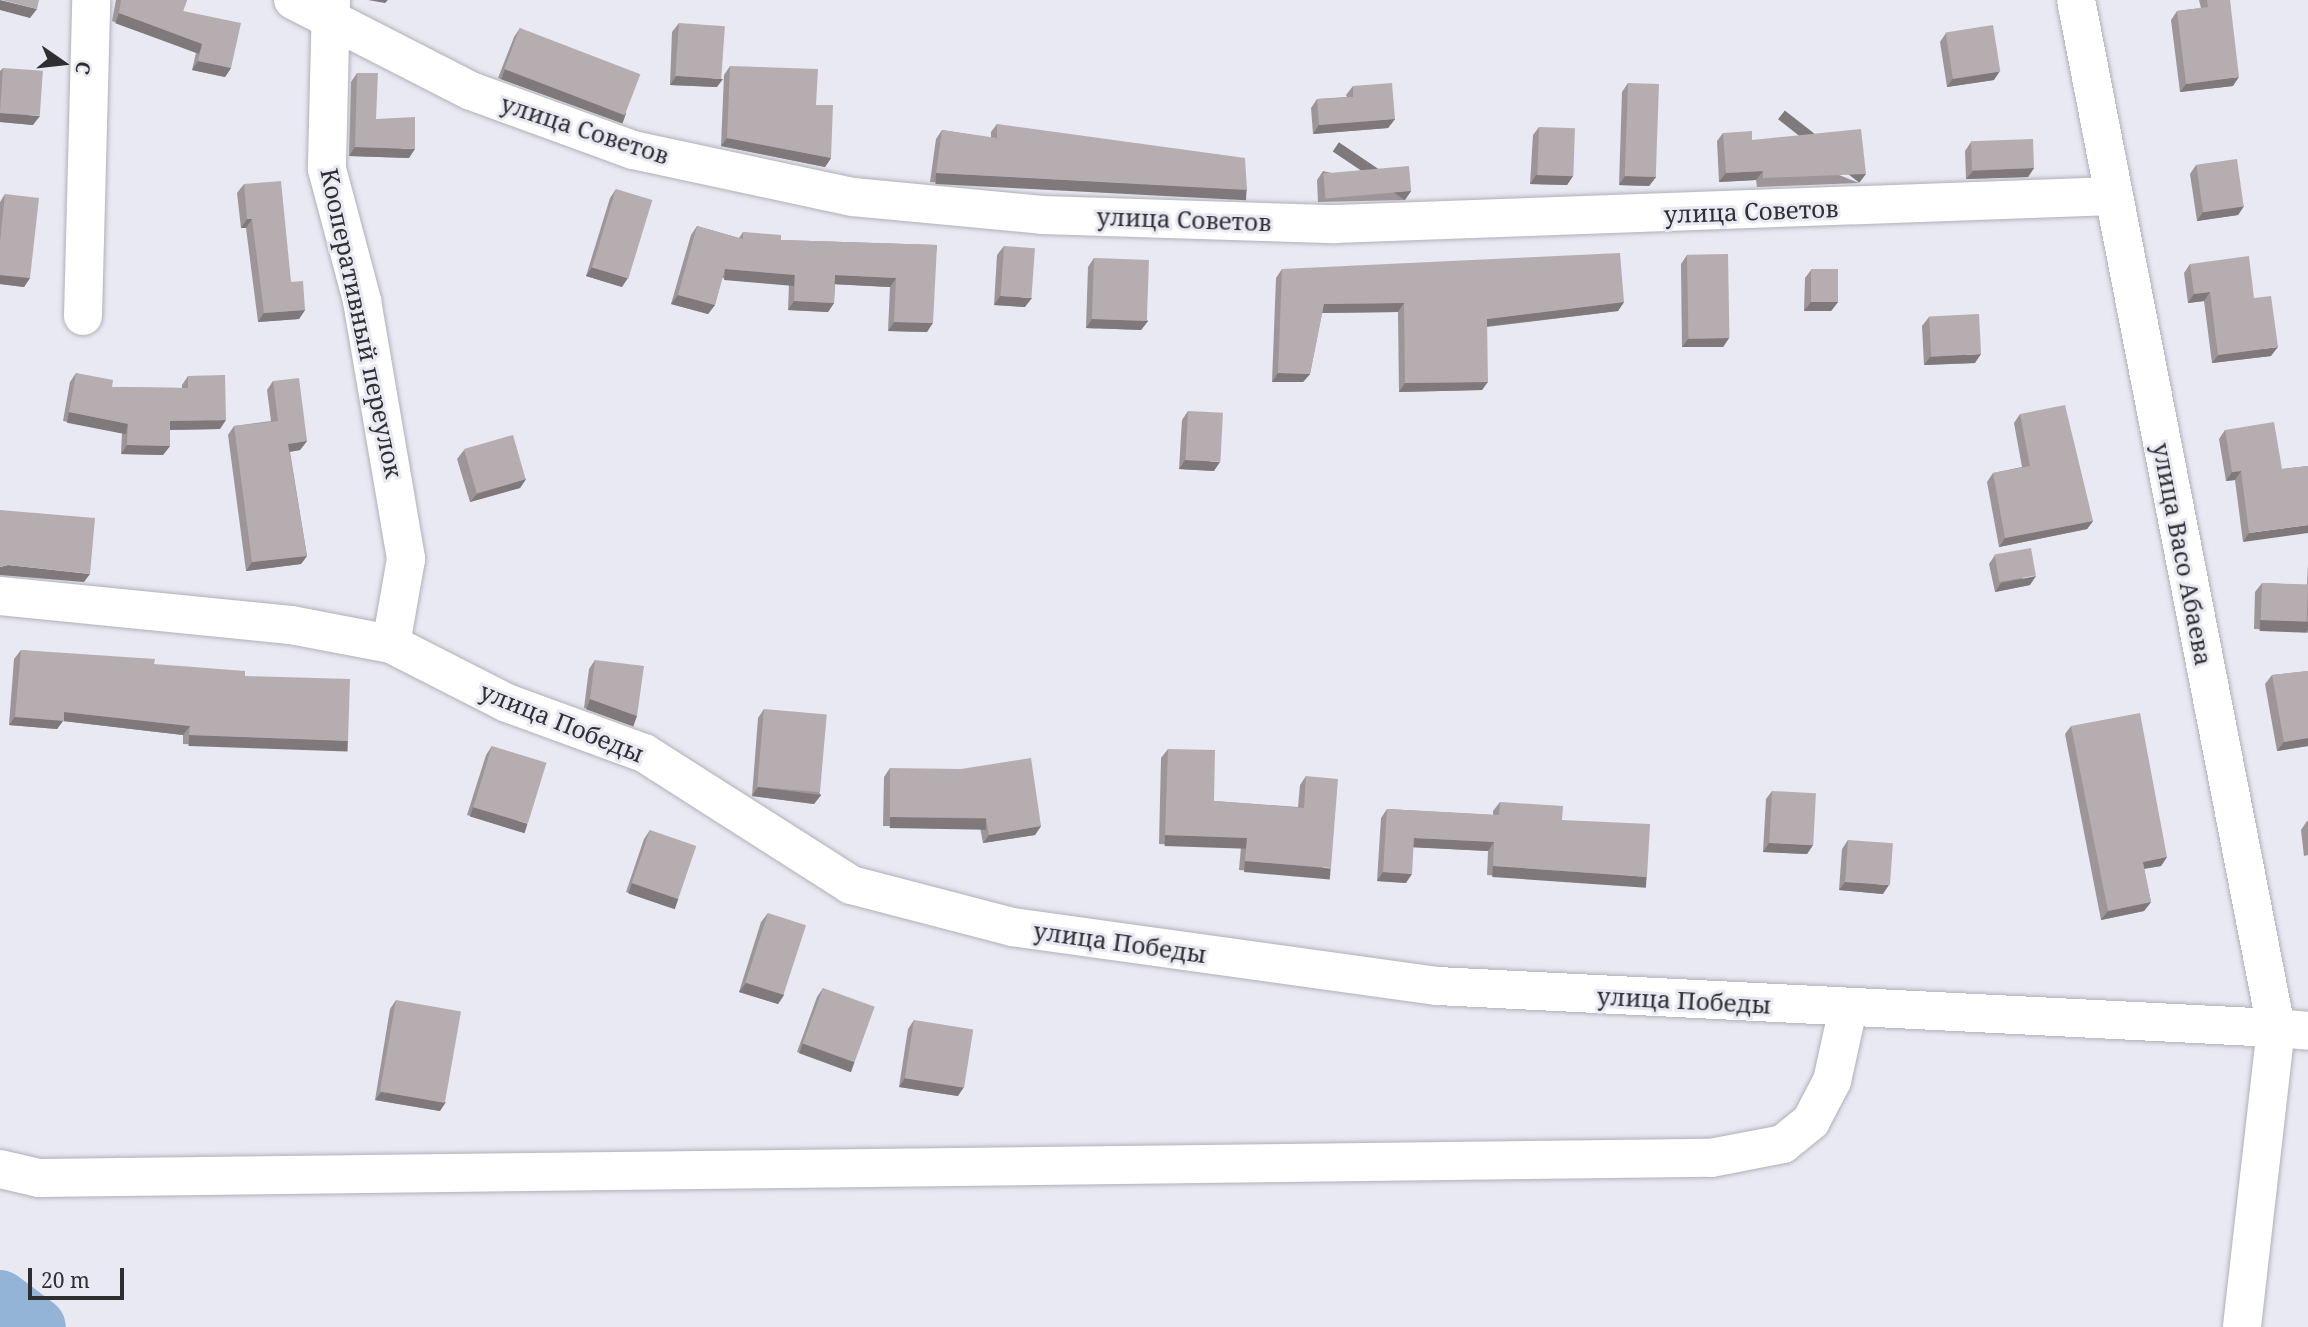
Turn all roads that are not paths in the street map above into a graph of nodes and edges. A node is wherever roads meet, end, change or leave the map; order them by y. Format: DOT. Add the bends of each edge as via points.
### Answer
graph roads {
  1 [pos="91,0"];
  2 [pos="293,0"];
  3 [pos="2076,0"];
  4 [pos="330,8"];
  5 [pos="2113,196"];
  6 [pos="83,316"];
  7 [pos="0,596"];
  8 [pos="391,644"];
  9 [pos="1848,1009"];
  10 [pos="2292,1030"];
  11 [pos="0,1170"];
  12 [pos="2242,1327"];
  1 -- 6 [label="street"];
  2 -- 4 [label="street, улица Советов"];
  3 -- 5 [label="street, улица Васо Абаева"];
  4 -- 5 [label="street, улица Советов" via="471,91 633,150 853,197 1042,215 1335,224"];
  4 -- 8 [label="street, Кооперативный переулок" via="327,169 362,301 406,559"];
  5 -- 10 [label="street, улица Васо Абаева"];
  7 -- 8 [label="street, улица Победы" via="291,625"];
  8 -- 9 [label="street, улица Победы" via="507,703 644,753 851,885 938,912 1437,986"];
  9 -- 10 [label="street, улица Победы"];
  9 -- 11 [label="street" via="1832,1081 1811,1121 1783,1144 1711,1158 39,1178"];
  10 -- 12 [label="street, улица Васо Абаева" via="2269,1108"];
}
